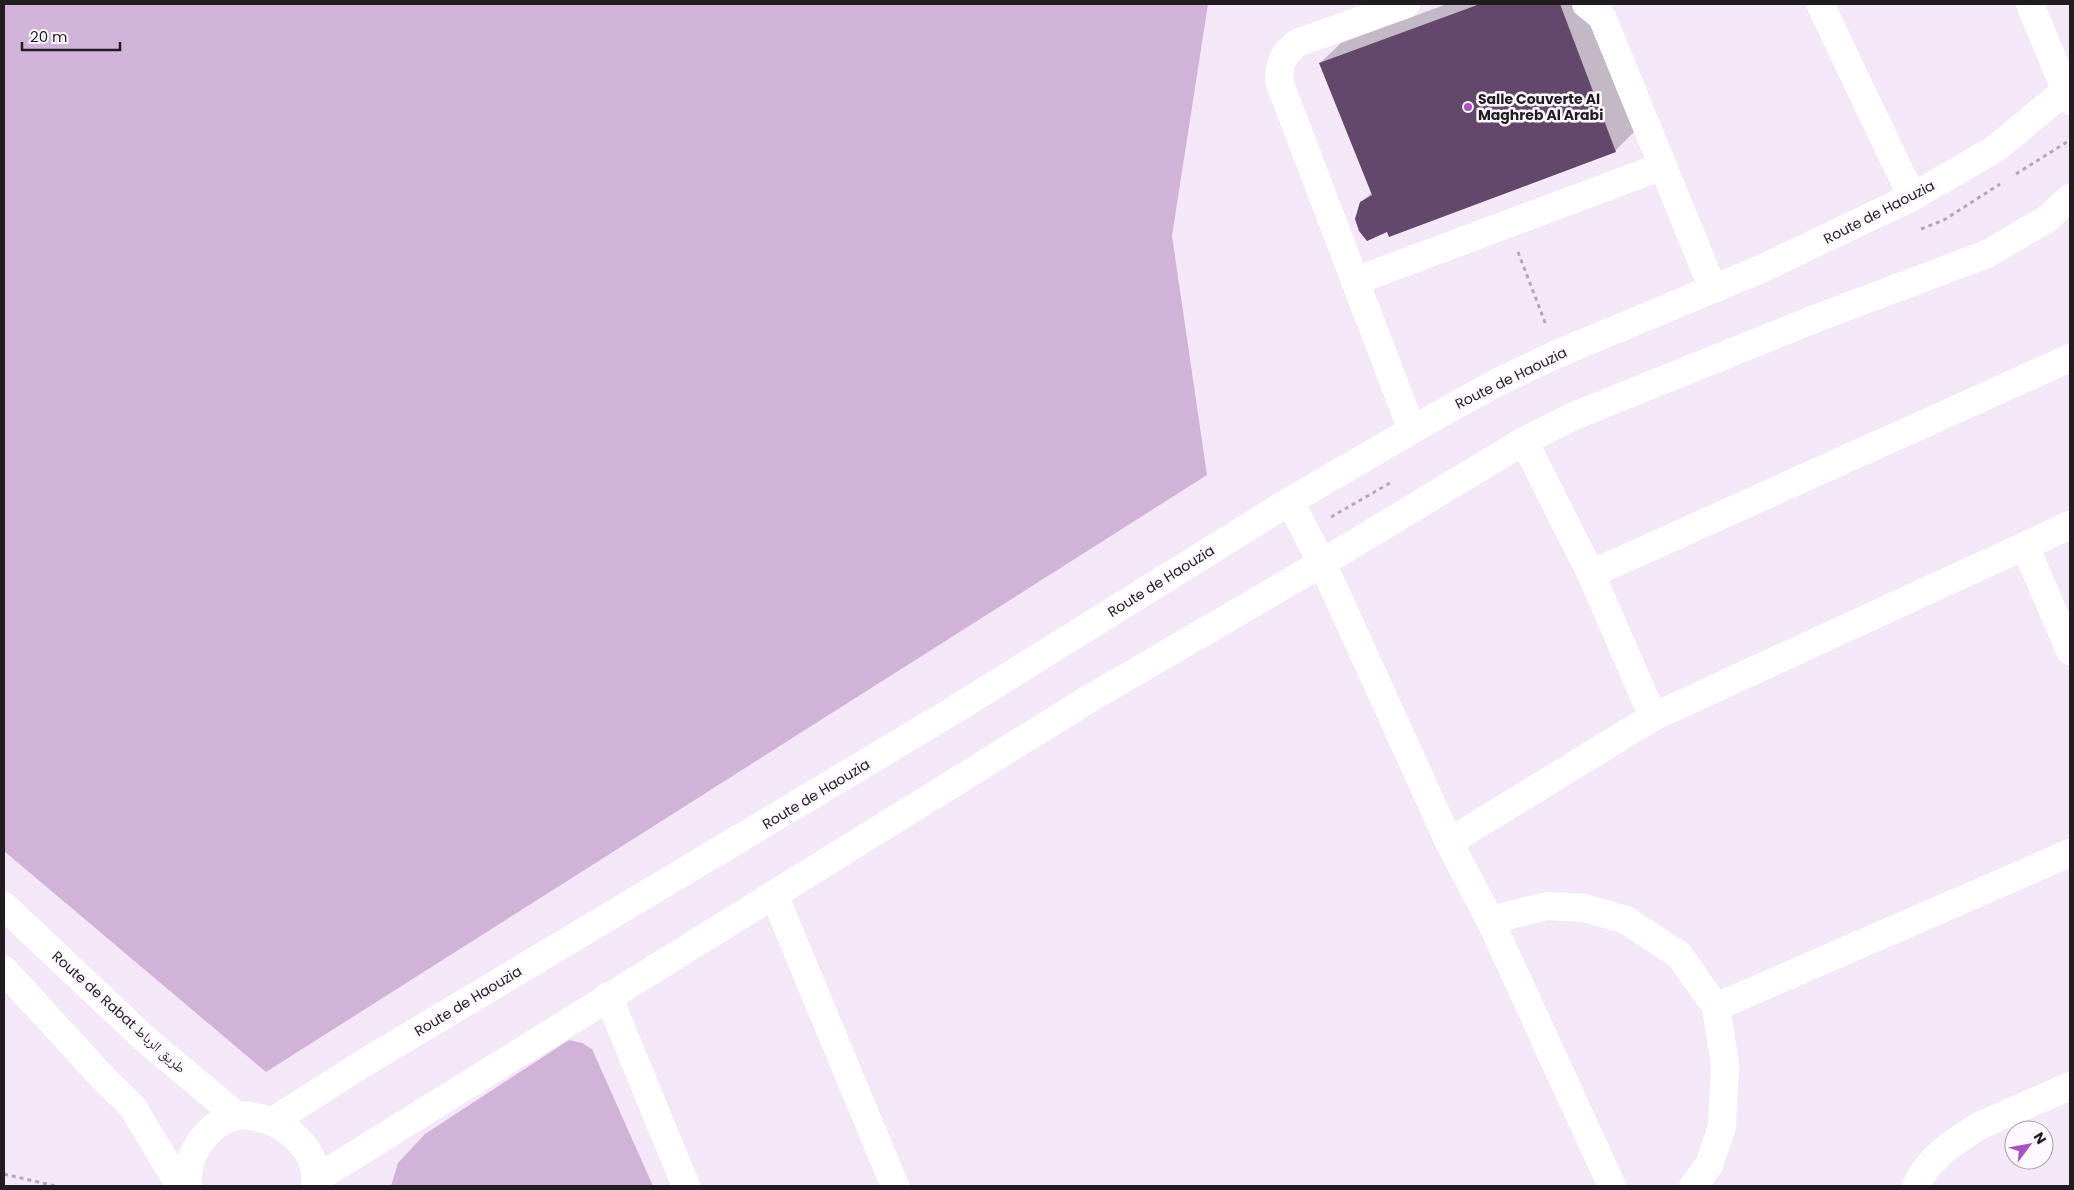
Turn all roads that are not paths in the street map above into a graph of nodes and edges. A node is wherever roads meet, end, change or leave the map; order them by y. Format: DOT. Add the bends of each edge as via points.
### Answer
graph roads {
  1 [pos="1406,4"];
  2 [pos="1586,4"];
  3 [pos="1820,4"];
  4 [pos="2030,4"];
  5 [pos="2069,93"];
  6 [pos="1663,166"];
  7 [pos="1912,198"];
  8 [pos="2070,198"];
  9 [pos="1355,281"];
  10 [pos="1713,289"];
  11 [pos="2070,358"];
  12 [pos="1412,430"];
  13 [pos="1524,442"];
  14 [pos="1290,501"];
  15 [pos="2070,525"];
  16 [pos="2025,546"];
  17 [pos="1322,564"];
  18 [pos="1591,574"];
  19 [pos="2070,651"];
  20 [pos="1653,716"];
  21 [pos="1449,842"];
  22 [pos="2070,853"];
  23 [pos="774,895"];
  24 [pos="4,906"];
  25 [pos="1490,920"];
  26 [pos="4,970"];
  27 [pos="608,996"];
  28 [pos="1716,1007"];
  29 [pos="2070,1086"];
  30 [pos="237,1116"];
  31 [pos="273,1121"];
  32 [pos="316,1183"];
  33 [pos="180,1186"];
  34 [pos="188,1186"];
  35 [pos="686,1186"];
  36 [pos="896,1186"];
  37 [pos="1612,1186"];
  38 [pos="1693,1186"];
  39 [pos="1916,1186"];
  1 -- 9 [label="street" via="1297,43 1288,50 1278,72"];
  2 -- 6 [label="street" via="1602,17"];
  3 -- 7 [label="street"];
  4 -- 5 [label="street"];
  5 -- 7 [label="street, Route de Haouzia" via="1995,149"];
  6 -- 9 [label="street"];
  6 -- 10 [label="street"];
  7 -- 10 [label="street, Route de Haouzia"];
  8 -- 13 [label="street" via="2047,219 1987,254 1574,416"];
  9 -- 12 [label="street"];
  10 -- 12 [label="street, Route de Haouzia" via="1556,354"];
  11 -- 18 [label="street"];
  12 -- 14 [label="street, Route de Haouzia"];
  13 -- 17 [label="street"];
  13 -- 18 [label="street"];
  14 -- 17 [label="street"];
  14 -- 31 [label="street, Route de Haouzia" via="951,712 364,1063"];
  15 -- 16 [label="street"];
  16 -- 19 [label="street"];
  16 -- 20 [label="street"];
  17 -- 21 [label="street"];
  17 -- 23 [label="street" via="1089,700"];
  18 -- 20 [label="street"];
  20 -- 21 [label="street"];
  21 -- 25 [label="street"];
  22 -- 28 [label="street"];
  23 -- 27 [label="street"];
  23 -- 36 [label="street"];
  24 -- 30 [label="street, Route de Rabat طريق الرباط" via="145,1039"];
  25 -- 28 [label="street" via="1547,906 1585,908 1626,920 1679,954"];
  25 -- 37 [label="street"];
  26 -- 33 [label="street" via="132,1106"];
  27 -- 32 [label="street"];
  27 -- 35 [label="street"];
  28 -- 38 [label="street" via="1726,1065 1722,1127 1709,1166"];
  29 -- 39 [label="street" via="1966,1134 1932,1161"];
  30 -- 31 [label="street"];
  30 -- 34 [label="street" via="212,1128 195,1148 186,1174"];
  31 -- 32 [label="street" via="294,1134 310,1155"];
}
